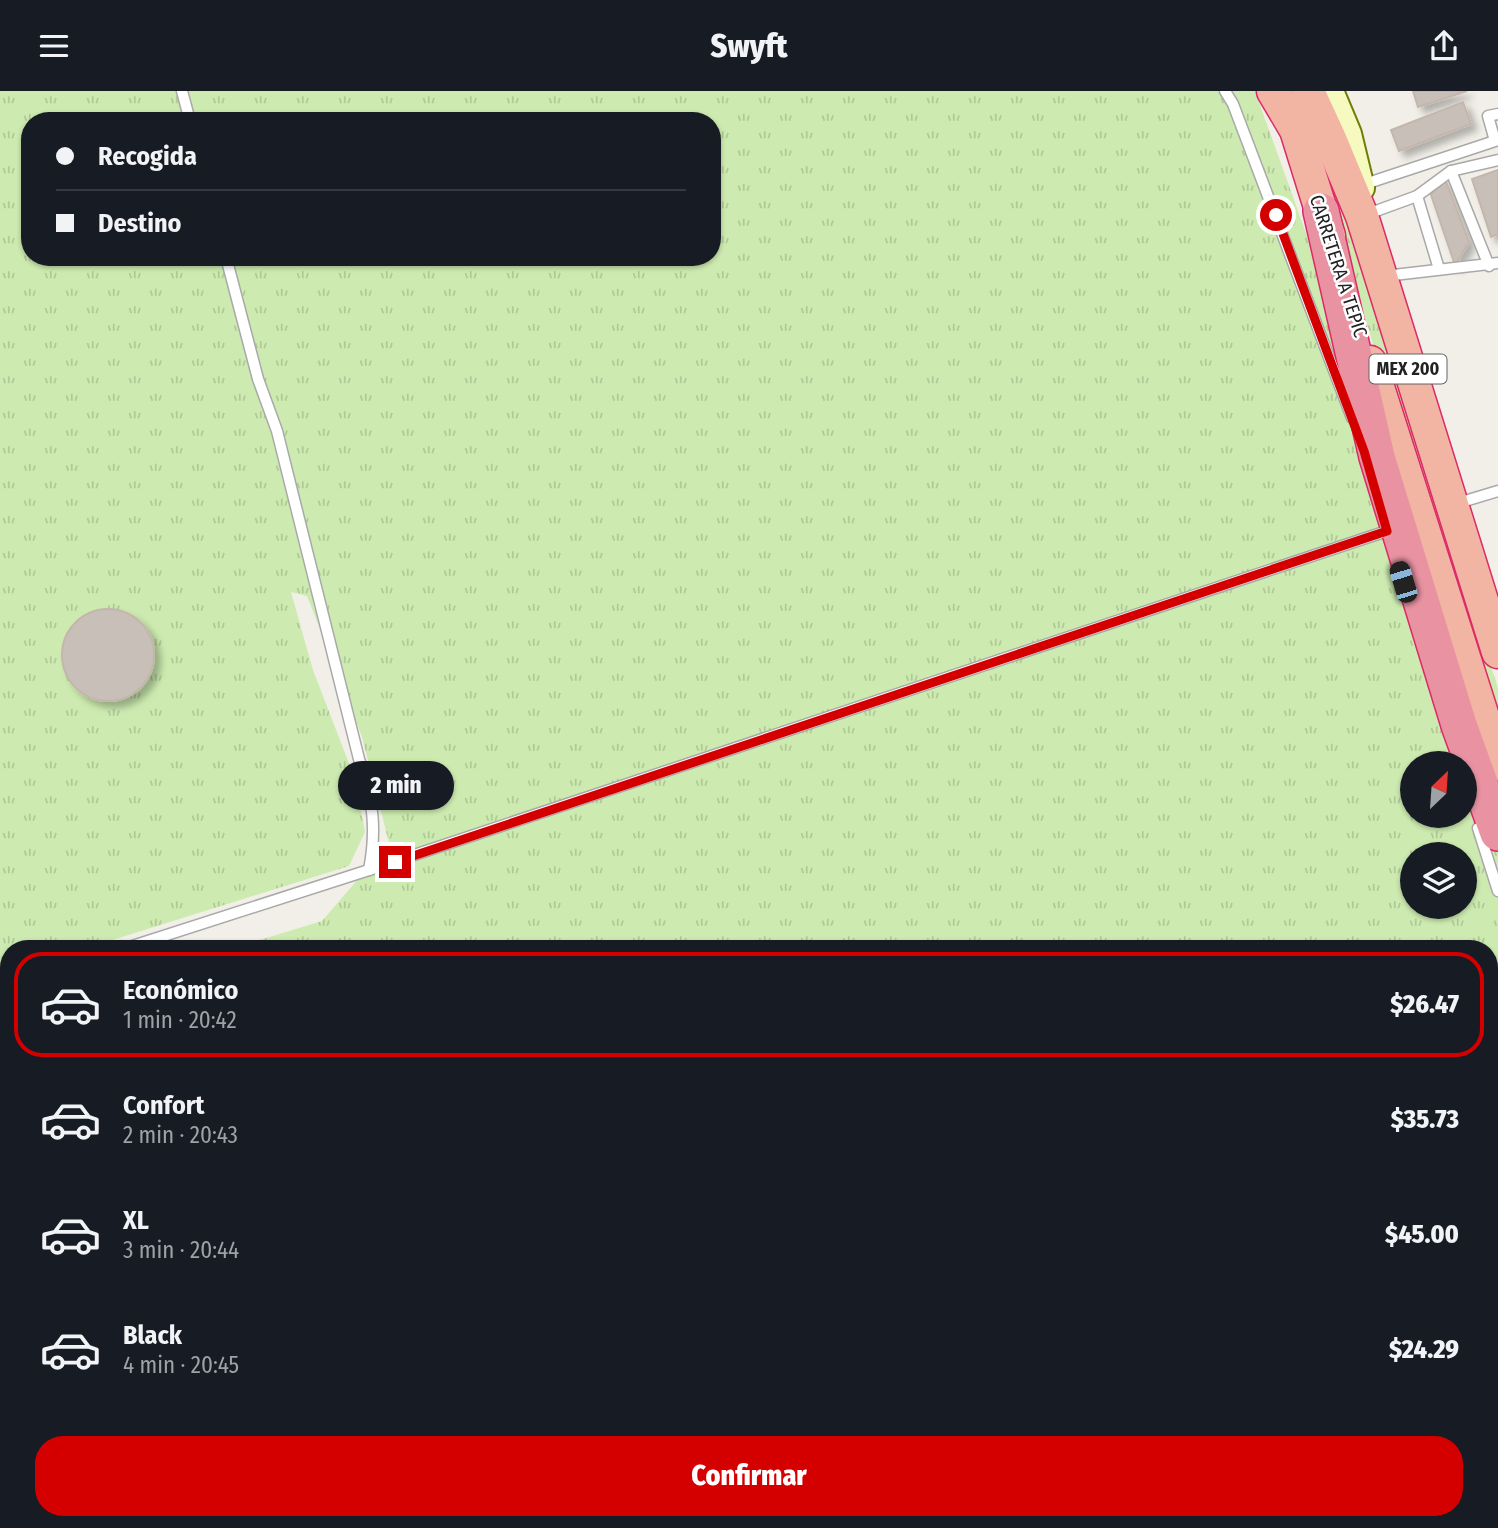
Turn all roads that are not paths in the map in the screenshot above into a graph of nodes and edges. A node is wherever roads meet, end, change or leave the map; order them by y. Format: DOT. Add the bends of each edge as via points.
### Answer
graph roads {
  1 [pos="182,91"];
  2 [pos="1226,91"];
  3 [pos="1273,91"];
  4 [pos="1308,91"];
  5 [pos="1330,91"];
  6 [pos="188,112"];
  7 [pos="1498,114"];
  8 [pos="1498,160"];
  9 [pos="1451,171"];
  10 [pos="1417,197"];
  11 [pos="1358,200"];
  12 [pos="1321,211"];
  13 [pos="1494,264"];
  14 [pos="228,266"];
  15 [pos="1439,269"];
  16 [pos="1381,276"];
  17 [pos="1355,427"];
  18 [pos="1364,451"];
  19 [pos="1376,491"];
  20 [pos="1498,491"];
  21 [pos="1452,505"];
  22 [pos="1383,517"];
  23 [pos="1387,531"];
  24 [pos="1391,544"];
  25 [pos="1469,562"];
  26 [pos="1498,626"];
  27 [pos="1498,652"];
  28 [pos="1498,764"];
  29 [pos="1486,825"];
  30 [pos="369,870"];
  31 [pos="1498,891"];
  32 [pos="151,940"];
  1 -- 6 [label="lane"];
  2 -- 17 [label="lane"];
  3 -- 12 [label="highway, CARRETERA A TEPIC / MEX 200" via="1296,130"];
  4 -- 11 [label="highway, CARRETERA A TEPIC / MEX 200"];
  5 -- 11 [label="main road" via="1348,134"];
  7 -- 11 [label="lane" via="1488,116 1495,141"];
  8 -- 9 [label="lane"];
  9 -- 10 [label="lane"];
  9 -- 13 [label="lane"];
  10 -- 11 [label="lane"];
  10 -- 15 [label="lane"];
  11 -- 16 [label="highway, CARRETERA A TEPIC / MEX 200"];
  12 -- 28 [label="highway, CARRETERA A TEPIC / MEX 200"];
  12 -- 29 [label="highway" via="1369,428"];
  13 -- 15 [label="lane"];
  14 -- 30 [label="lane" via="258,379 277,431 369,787 375,821"];
  15 -- 16 [label="lane"];
  16 -- 21 [label="highway, CARRETERA A TEPIC / MEX 200"];
  18 -- 19 [label="lane"];
  20 -- 21 [label="lane"];
  21 -- 25 [label="highway, CARRETERA A TEPIC / MEX 200"];
  22 -- 23 [label="lane"];
  23 -- 24 [label="lane"];
  23 -- 30 [label="lane"];
  25 -- 26 [label="highway"];
  25 -- 27 [label="highway, CARRETERA A TEPIC / MEX 200"];
  29 -- 31 [label="lane"];
  30 -- 32 [label="lane"];
}
